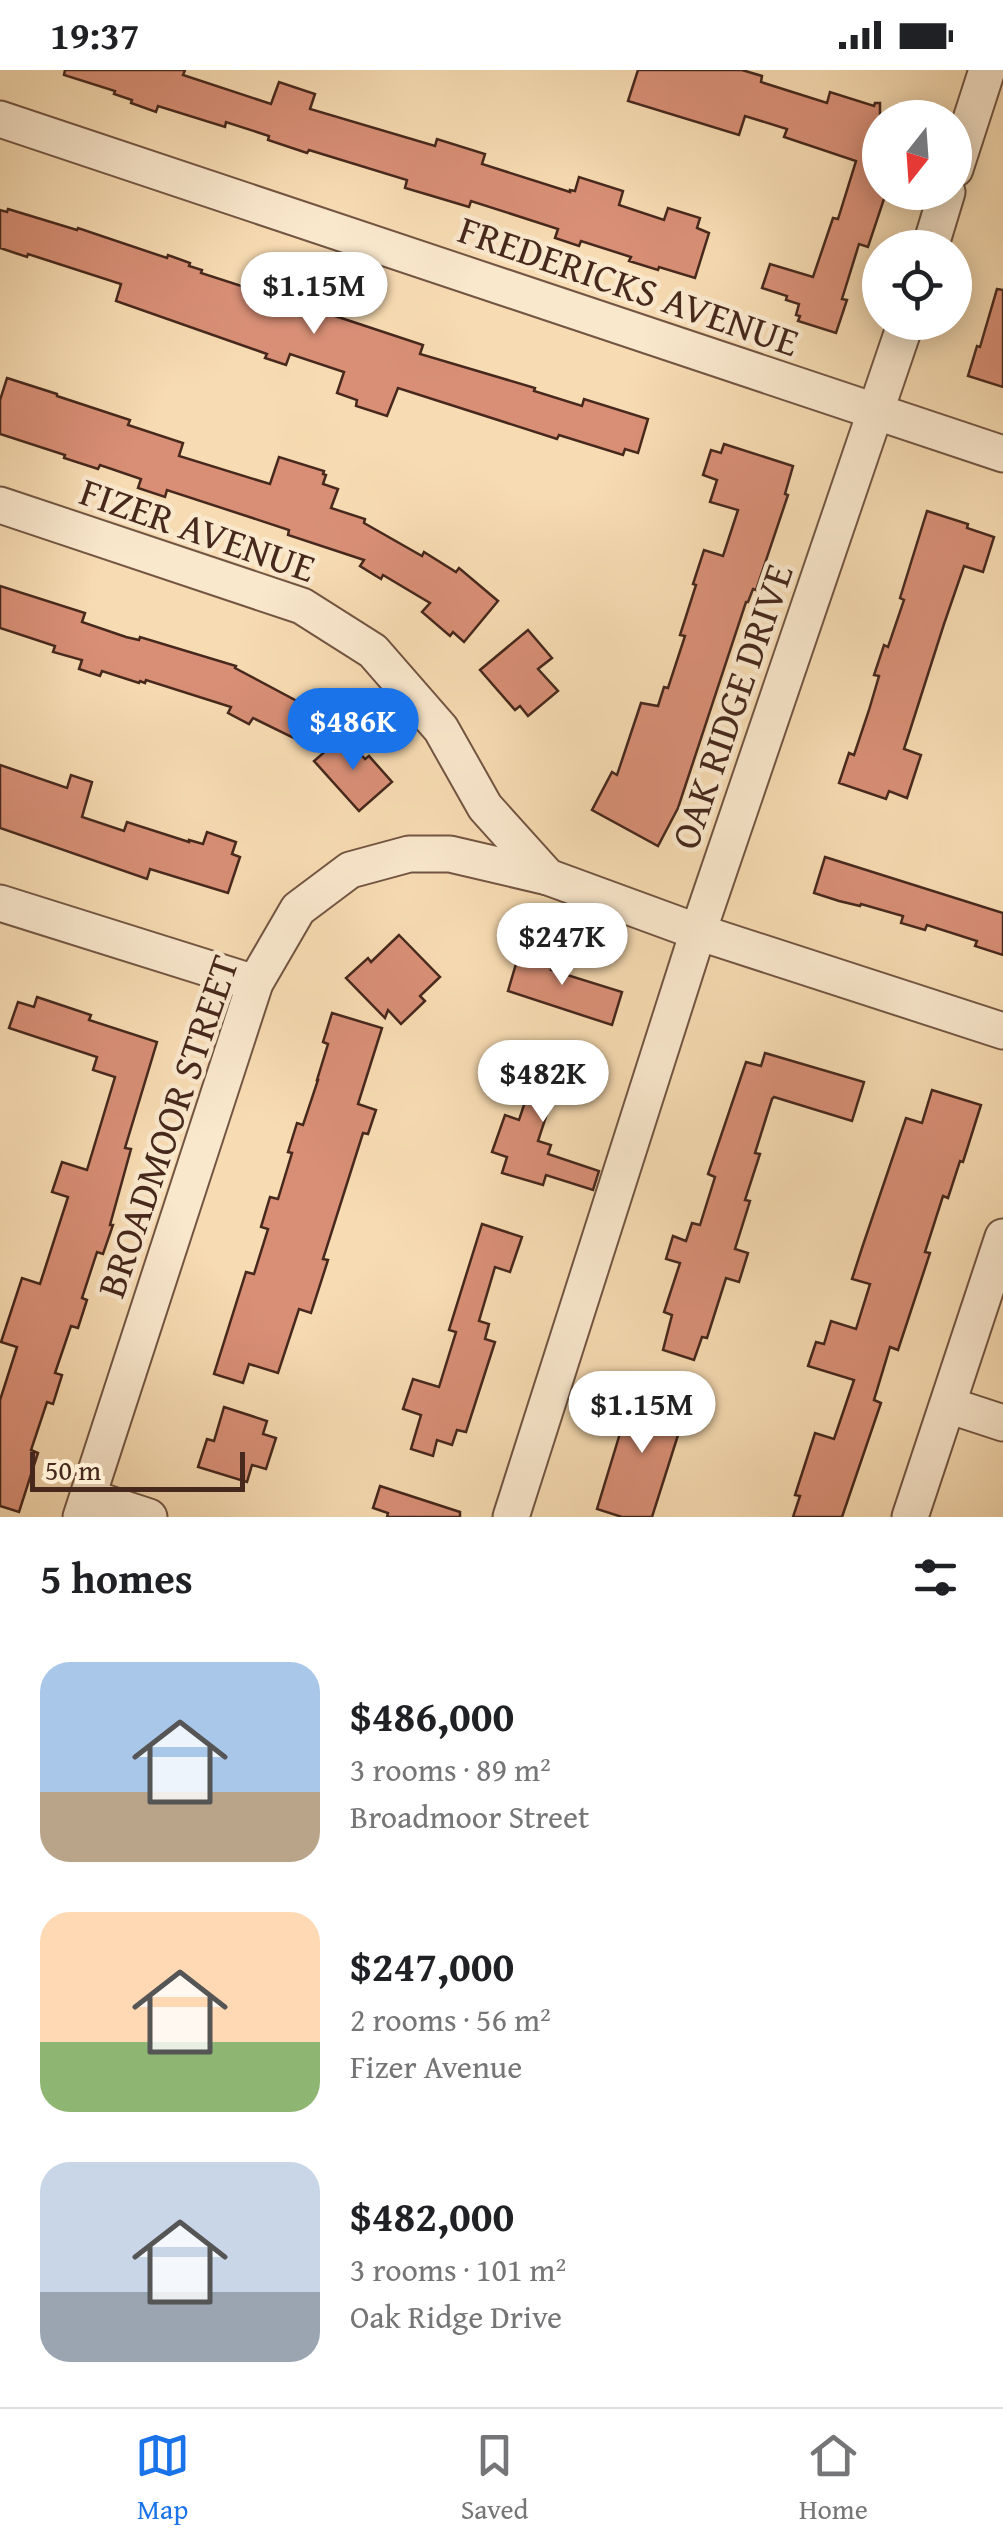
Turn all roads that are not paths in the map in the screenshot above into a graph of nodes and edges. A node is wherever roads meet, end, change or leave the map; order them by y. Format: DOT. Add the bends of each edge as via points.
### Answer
graph roads {
  1 [pos="986,70"];
  2 [pos="972,115"];
  3 [pos="0,119"];
  4 [pos="900,340"];
  5 [pos="877,413"];
  6 [pos="1003,454"];
  7 [pos="0,505"];
  8 [pos="548,877"];
  9 [pos="0,903"];
  10 [pos="698,932"];
  11 [pos="254,983"];
  12 [pos="1003,1031"];
  13 [pos="1003,1237"];
  14 [pos="948,1406"];
  15 [pos="1003,1424"];
  16 [pos="84,1507"];
  17 [pos="150,1517"];
  18 [pos="511,1517"];
  19 [pos="910,1517"];
  1 -- 2 [label="street"];
  3 -- 5 [label="street, FREDERICKS AVENUE"];
  4 -- 5 [label="street, OAK RIDGE DRIVE"];
  5 -- 6 [label="street, FREDERICKS AVENUE"];
  5 -- 10 [label="street, OAK RIDGE DRIVE"];
  7 -- 8 [label="street, FIZER AVENUE" via="302,606 373,651 441,729 485,807"];
  8 -- 10 [label="street, FIZER AVENUE"];
  8 -- 11 [label="street, BROADMOOR STREET" via="450,854 409,854 350,870 298,908"];
  9 -- 11 [label="street"];
  10 -- 12 [label="street, FIZER AVENUE"];
  10 -- 18 [label="street, OAK RIDGE DRIVE"];
  11 -- 16 [label="street, BROADMOOR STREET"];
  13 -- 14 [label="street"];
  14 -- 15 [label="street"];
  14 -- 19 [label="street"];
  16 -- 17 [label="street"];
}
